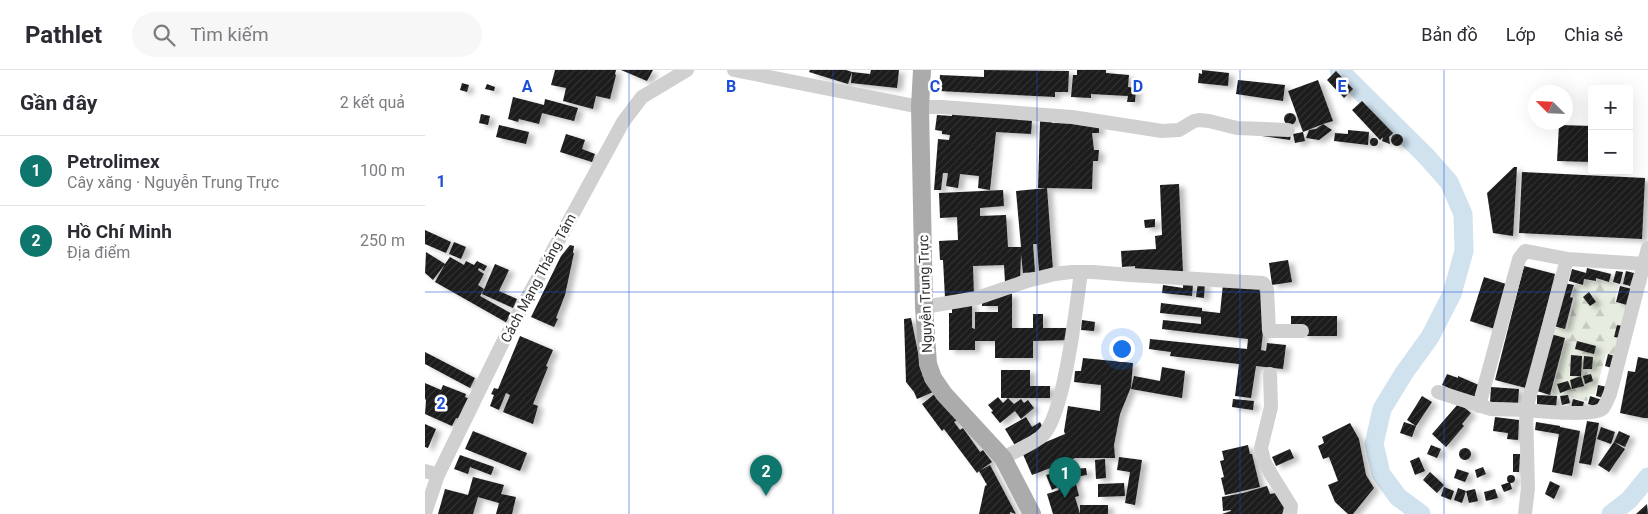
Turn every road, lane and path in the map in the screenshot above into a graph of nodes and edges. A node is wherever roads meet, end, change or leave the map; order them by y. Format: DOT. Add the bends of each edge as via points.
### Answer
graph roads {
  1 [pos="661,70"];
  2 [pos="687,70"];
  3 [pos="733,70"];
  4 [pos="922,70"];
  5 [pos="657,86"];
  6 [pos="919,107"];
  7 [pos="1288,130"];
  8 [pos="1648,248"];
  9 [pos="1567,259"];
  10 [pos="1645,264"];
  11 [pos="1081,272"];
  12 [pos="924,306"];
  13 [pos="1302,331"];
  14 [pos="1270,374"];
  15 [pos="1437,392"];
  16 [pos="1479,406"];
  17 [pos="1526,410"];
  18 [pos="1003,458"];
  19 [pos="431,473"];
  20 [pos="425,513"];
  21 [pos="1032,514"];
  22 [pos="1289,514"];
  23 [pos="1525,514"];
  1 -- 5 [label="street"];
  2 -- 5 [label="street, Cách Mạng Tháng Tám"];
  3 -- 6 [label="street"];
  4 -- 6 [label="main road, Nguyễn Trung Trực"];
  5 -- 19 [label="street, Cách Mạng Tháng Tám" via="642,97 623,122"];
  6 -- 7 [label="street" via="942,106 1072,118 1162,131 1179,130 1199,120 1237,128"];
  6 -- 12 [label="main road, Nguyễn Trung Trực"];
  8 -- 10 [label="street"];
  9 -- 10 [label="street"];
  9 -- 16 [label="street" via="1525,251 1521,255"];
  9 -- 17 [label="street"];
  10 -- 17 [label="street" via="1604,407 1598,411 1566,413"];
  11 -- 12 [label="street" via="1055,274 977,298"];
  11 -- 13 [label="street" via="1263,283 1267,289 1269,332"];
  11 -- 18 [label="street" via="1060,398 1051,423 1042,436"];
  12 -- 18 [label="main road, Nguyễn Trung Trực" via="928,364 933,378"];
  14 -- 22 [label="street" via="1271,407 1261,448 1264,461 1291,506"];
  15 -- 16 [label="street"];
  16 -- 17 [label="street"];
  17 -- 23 [label="street" via="1528,488"];
  18 -- 21 [label="main road, Nguyễn Trung Trực"];
  19 -- 20 [label="street, Cách Mạng Tháng Tám"];
}
